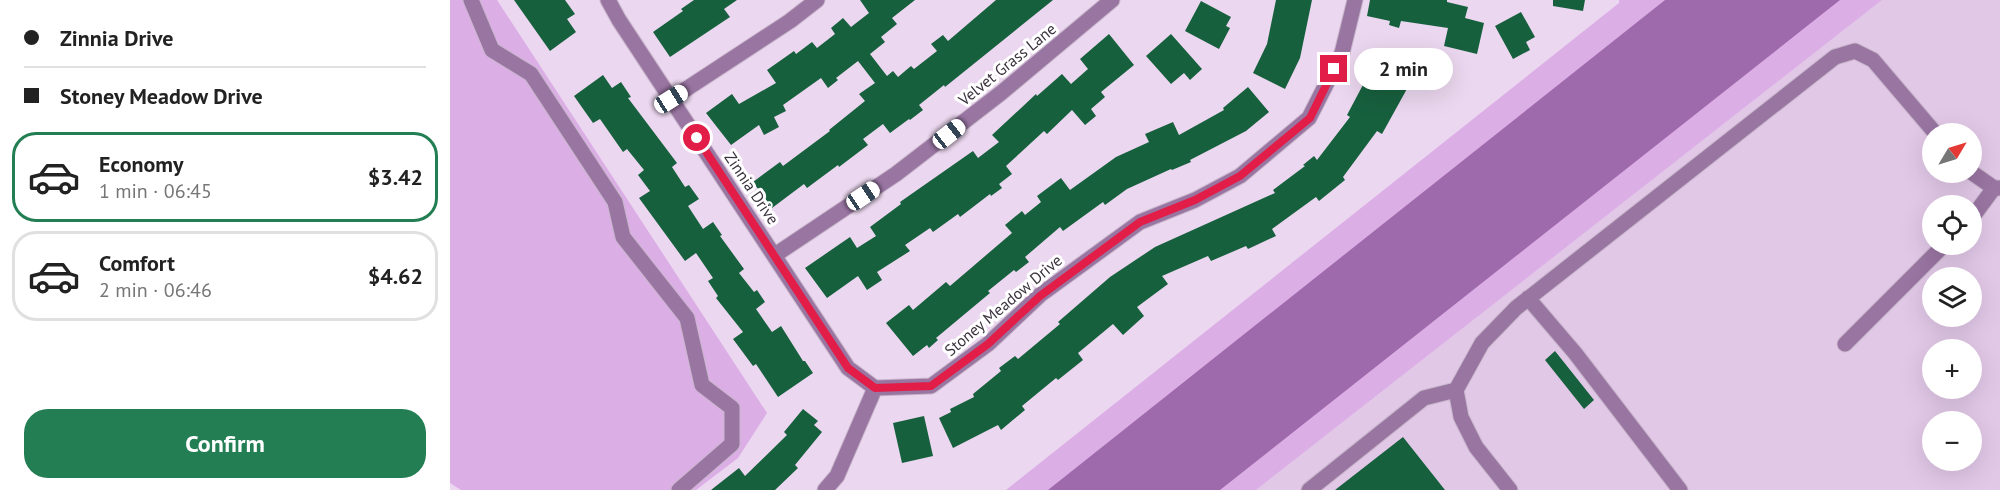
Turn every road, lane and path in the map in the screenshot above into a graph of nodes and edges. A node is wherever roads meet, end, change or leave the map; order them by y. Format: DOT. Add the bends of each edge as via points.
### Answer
graph roads {
  1 [pos="471,0"];
  2 [pos="608,0"];
  3 [pos="817,0"];
  4 [pos="1112,0"];
  5 [pos="1355,0"];
  6 [pos="671,99"];
  7 [pos="1927,123"];
  8 [pos="1982,179"];
  9 [pos="1997,188"];
  10 [pos="1982,206"];
  11 [pos="775,255"];
  12 [pos="1934,255"];
  13 [pos="1528,298"];
  14 [pos="1845,344"];
  15 [pos="875,388"];
  16 [pos="1456,390"];
  17 [pos="679,490"];
  18 [pos="825,490"];
  19 [pos="1309,490"];
  20 [pos="1510,490"];
  21 [pos="1680,490"];
  1 -- 17 [label="street" via="492,50 531,74 615,202 623,237 687,318 702,385 732,408 732,444"];
  2 -- 6 [label="street, Zinnia Drive"];
  3 -- 6 [label="street"];
  4 -- 11 [label="street, Velvet Grass Lane" via="896,174"];
  5 -- 15 [label="street, Stoney Meadow Drive" via="1342,53 1310,118 1240,176 1140,222 1040,296 988,344 931,386"];
  6 -- 11 [label="street, Zinnia Drive"];
  7 -- 13 [label="street" via="1873,60 1855,51 1835,57"];
  8 -- 9 [label="street"];
  9 -- 10 [label="street"];
  11 -- 15 [label="street, Zinnia Drive" via="848,368"];
  12 -- 14 [label="street"];
  13 -- 16 [label="street" via="1482,343"];
  13 -- 21 [label="street"];
  15 -- 18 [label="street" via="837,476"];
  16 -- 19 [label="street" via="1424,398"];
  16 -- 20 [label="street" via="1461,417 1476,447"];
}
